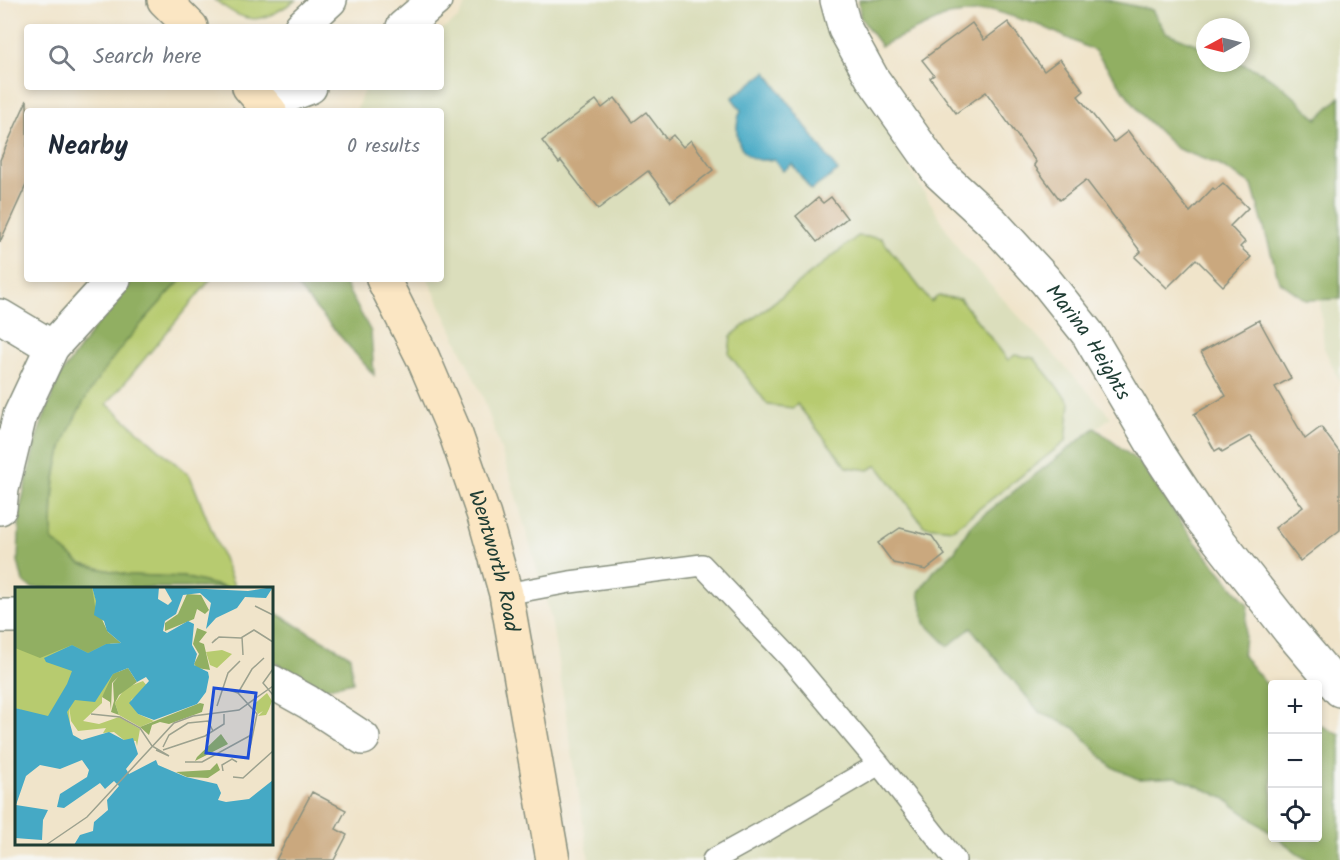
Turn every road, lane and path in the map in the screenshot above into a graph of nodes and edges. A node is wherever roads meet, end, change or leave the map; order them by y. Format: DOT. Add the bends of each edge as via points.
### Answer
graph roads {
  1 [pos="164,0"];
  2 [pos="330,0"];
  3 [pos="435,0"];
  4 [pos="837,0"];
  5 [pos="188,24"];
  6 [pos="304,24"];
  7 [pos="407,24"];
  8 [pos="299,90"];
  9 [pos="263,100"];
  10 [pos="111,282"];
  11 [pos="385,282"];
  12 [pos="0,316"];
  13 [pos="52,347"];
  14 [pos="0,508"];
  15 [pos="506,594"];
  16 [pos="273,683"];
  17 [pos="1340,690"];
  18 [pos="363,738"];
  19 [pos="879,764"];
  20 [pos="553,860"];
  21 [pos="712,860"];
  22 [pos="955,860"];
  1 -- 5 [label="main road"];
  2 -- 6 [label="street"];
  3 -- 7 [label="street"];
  4 -- 17 [label="street, Marina Heights" via="845,29 872,78 939,173 991,221 1088,334 1201,518"];
  8 -- 9 [label="street"];
  10 -- 13 [label="street"];
  11 -- 15 [label="main road, Wentworth Road" via="456,435"];
  12 -- 13 [label="street"];
  13 -- 14 [label="street" via="20,415"];
  15 -- 19 [label="lane" via="702,565 790,658"];
  15 -- 20 [label="main road, Wentworth Road"];
  16 -- 18 [label="street"];
  19 -- 21 [label="lane"];
  19 -- 22 [label="lane"];
}
